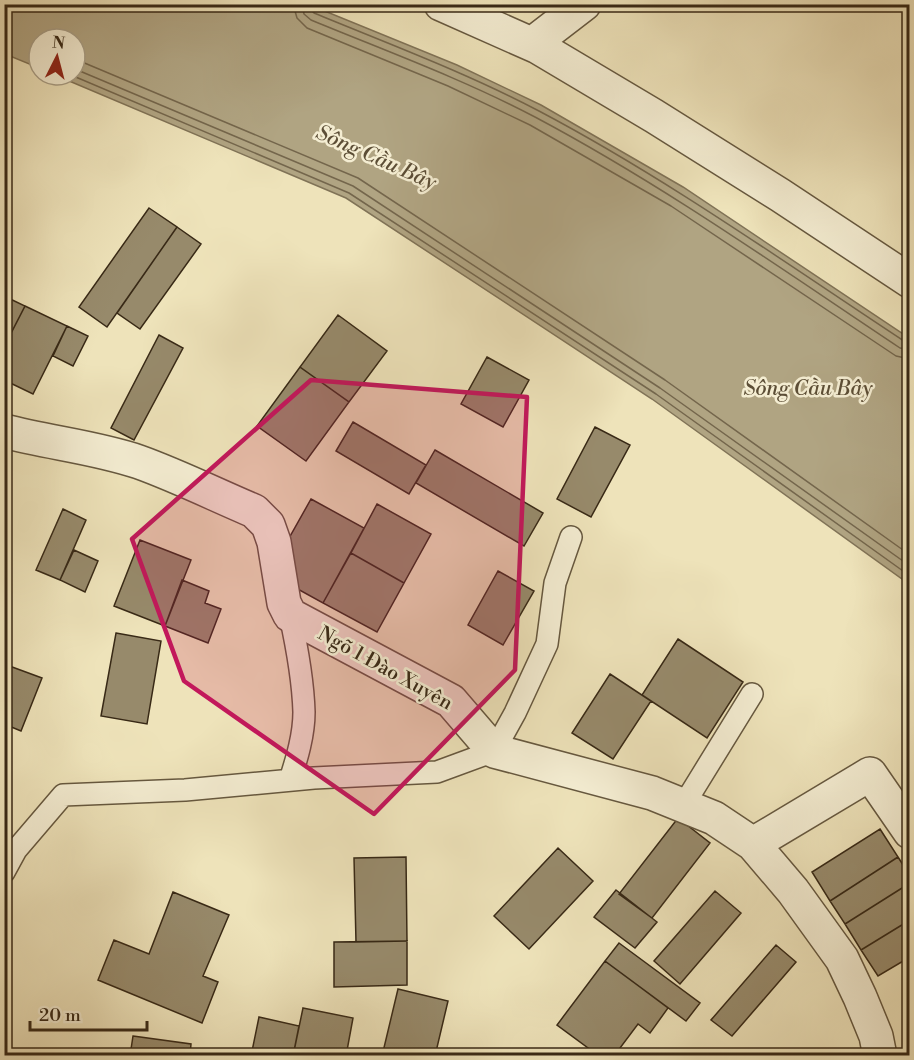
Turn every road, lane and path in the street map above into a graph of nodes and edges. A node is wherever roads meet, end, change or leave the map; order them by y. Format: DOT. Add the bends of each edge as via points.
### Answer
graph roads {
  1 [pos="441,4"];
  2 [pos="584,4"];
  3 [pos="532,44"];
  4 [pos="909,281"];
  5 [pos="4,430"];
  6 [pos="571,537"];
  7 [pos="290,615"];
  8 [pos="752,694"];
  9 [pos="494,751"];
  10 [pos="291,780"];
  11 [pos="683,806"];
  12 [pos="909,832"];
  13 [pos="753,844"];
  14 [pos="4,872"];
  15 [pos="880,1056"];
  1 -- 3 [label="street"];
  2 -- 3 [label="street"];
  3 -- 4 [label="street" via="780,195"];
  5 -- 7 [label="street" via="140,462 254,511 268,525 274,542 284,603"];
  6 -- 9 [label="lane" via="555,583 547,644"];
  7 -- 9 [label="street, Ngõ 1 Đào Xuyên" via="451,701"];
  7 -- 10 [label="lane" via="299,656 304,714"];
  8 -- 11 [label="lane"];
  9 -- 10 [label="lane" via="437,772"];
  9 -- 11 [label="street" via="652,793"];
  10 -- 14 [label="lane" via="185,790 63,795 16,850"];
  11 -- 13 [label="street" via="714,818"];
  12 -- 13 [label="street" via="870,774"];
  13 -- 15 [label="street" via="793,891 842,960 876,1036"];
}
